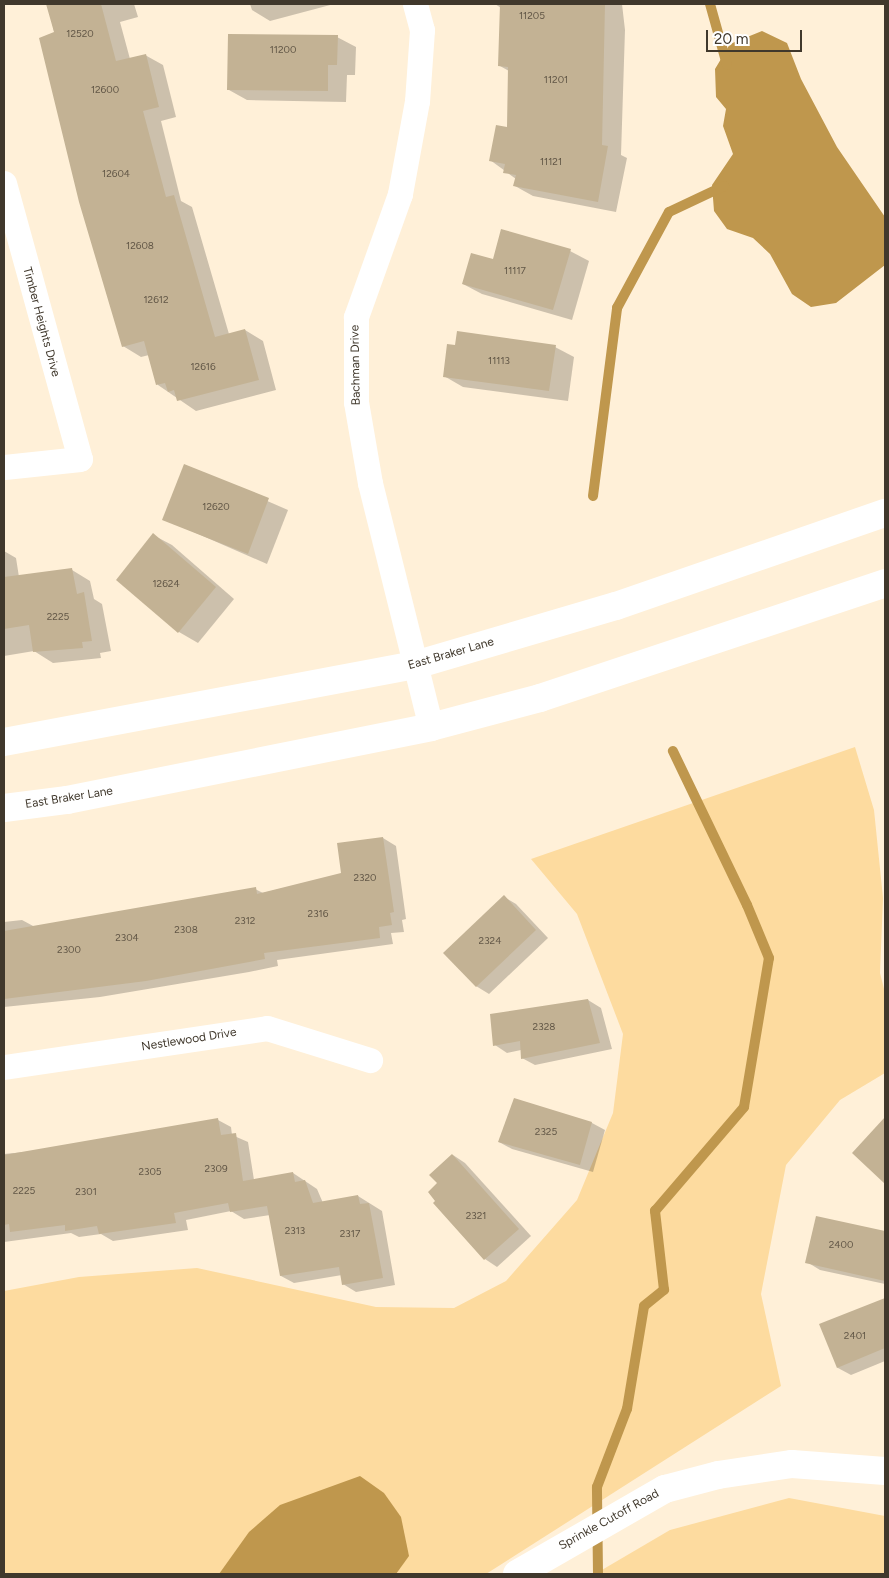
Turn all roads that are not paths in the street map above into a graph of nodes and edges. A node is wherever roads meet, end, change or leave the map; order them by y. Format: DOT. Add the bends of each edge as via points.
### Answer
graph roads {
  1 [pos="415,4"];
  2 [pos="4,183"];
  3 [pos="4,467"];
  4 [pos="885,512"];
  5 [pos="885,583"];
  6 [pos="415,665"];
  7 [pos="431,727"];
  8 [pos="4,742"];
  9 [pos="4,808"];
  10 [pos="370,1060"];
  11 [pos="4,1068"];
  12 [pos="885,1471"];
  13 [pos="517,1574"];
  1 -- 6 [label="street, Bachman Drive" via="422,30 417,101 400,194 356,317 356,402 370,482"];
  2 -- 3 [label="street, Timber Heights Drive" via="80,460"];
  4 -- 6 [label="street, East Braker Lane" via="616,606"];
  5 -- 7 [label="street, East Braker Lane" via="540,698"];
  6 -- 7 [label="street, Bachman Drive"];
  6 -- 8 [label="street, East Braker Lane"];
  7 -- 9 [label="street, East Braker Lane" via="67,800"];
  10 -- 11 [label="street, Nestlewood Drive" via="267,1028"];
  12 -- 13 [label="street, Sprinkle Cutoff Road" via="792,1464 718,1475 665,1489"];
}
